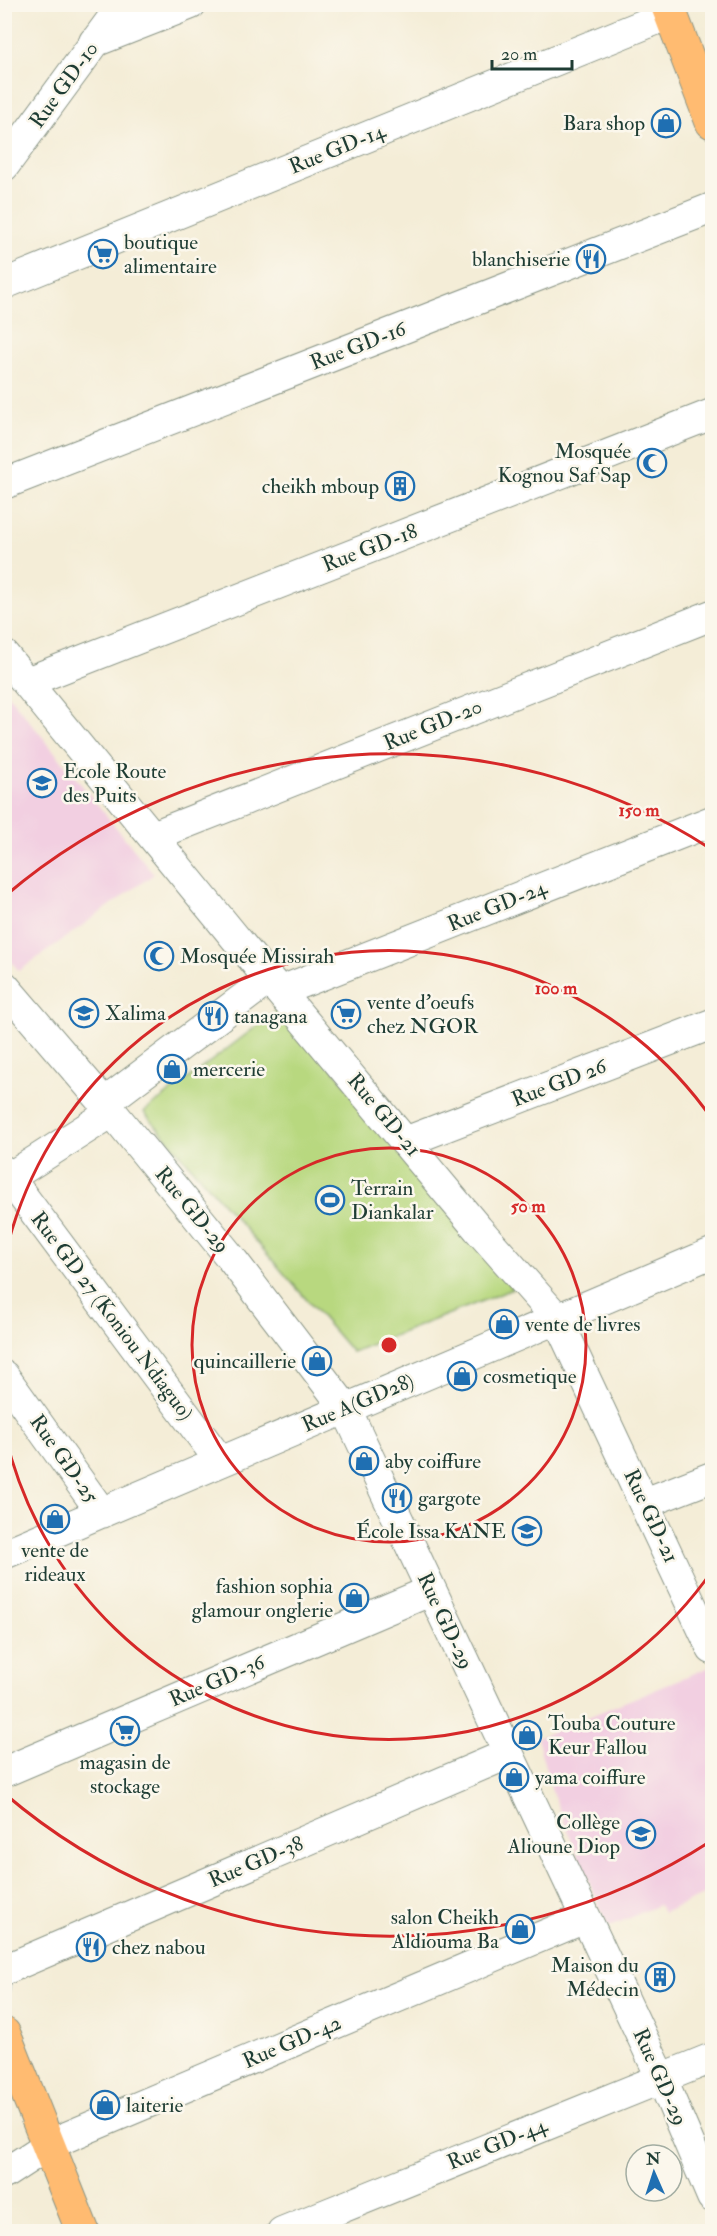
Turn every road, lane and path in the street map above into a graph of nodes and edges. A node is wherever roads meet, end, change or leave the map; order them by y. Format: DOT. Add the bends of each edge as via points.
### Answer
graph roads {
  1 [pos="123,4"];
  2 [pos="191,4"];
  3 [pos="669,9"];
  4 [pos="94,42"];
  5 [pos="712,122"];
  6 [pos="4,166"];
  7 [pos="712,208"];
  8 [pos="4,284"];
  9 [pos="712,414"];
  10 [pos="4,484"];
  11 [pos="712,615"];
  12 [pos="4,655"];
  13 [pos="27,682"];
  14 [pos="712,821"];
  15 [pos="153,836"];
  16 [pos="275,985"];
  17 [pos="4,986"];
  18 [pos="712,1024"];
  19 [pos="108,1108"];
  20 [pos="405,1142"];
  21 [pos="6,1176"];
  22 [pos="712,1253"];
  23 [pos="557,1318"];
  24 [pos="4,1376"];
  25 [pos="346,1409"];
  26 [pos="220,1461"];
  27 [pos="712,1477"];
  28 [pos="645,1503"];
  29 [pos="102,1513"];
  30 [pos="4,1554"];
  31 [pos="430,1591"];
  32 [pos="712,1649"];
  33 [pos="508,1755"];
  34 [pos="4,1772"];
  35 [pos="585,1918"];
  36 [pos="4,1970"];
  37 [pos="4,2034"];
  38 [pos="712,2058"];
  39 [pos="661,2077"];
  40 [pos="50,2144"];
  41 [pos="4,2174"];
  42 [pos="712,2197"];
  43 [pos="83,2232"];
  44 [pos="282,2232"];
  1 -- 4 [label="street, Rue GD-10"];
  2 -- 4 [label="street"];
  3 -- 5 [label="main road"];
  3 -- 8 [label="street, Rue GD-14"];
  4 -- 6 [label="street, Rue GD-10"];
  7 -- 10 [label="street, Rue GD-16"];
  9 -- 13 [label="street, Rue GD-18"];
  11 -- 15 [label="street, Rue GD-20"];
  12 -- 13 [label="street, Rue GD-21"];
  13 -- 15 [label="street, Rue GD-21"];
  14 -- 16 [label="street, Rue GD-24"];
  15 -- 16 [label="street, Rue GD-21"];
  16 -- 19 [label="street, Rue GD-24"];
  16 -- 20 [label="street, Rue GD-21"];
  17 -- 19 [label="street, Rue GD-29"];
  18 -- 20 [label="street, Rue GD 26"];
  19 -- 21 [label="street, Rue GD-24"];
  19 -- 25 [label="street, Rue GD-29" via="231,1258"];
  20 -- 23 [label="street, Rue GD-21"];
  21 -- 26 [label="street, Rue GD 27 (Koniou Ndiaguo)"];
  22 -- 23 [label="street, Rue A(GD28)"];
  23 -- 25 [label="street, Rue A(GD28)"];
  23 -- 28 [label="street, Rue GD-21"];
  24 -- 29 [label="street, Rue GD-25"];
  25 -- 26 [label="street, Rue A(GD28)"];
  25 -- 31 [label="street, Rue GD-29"];
  26 -- 29 [label="street, Rue A(GD28)"];
  27 -- 28 [label="street"];
  28 -- 32 [label="street, Rue GD-21"];
  29 -- 30 [label="street, Rue A(GD28)"];
  31 -- 33 [label="street, Rue GD-29"];
  31 -- 34 [label="street, Rue GD-36"];
  33 -- 35 [label="street, Rue GD-29"];
  33 -- 36 [label="street, Rue GD-38"];
  35 -- 39 [label="street, Rue GD-29"];
  35 -- 40 [label="street, Rue GD-42"];
  37 -- 40 [label="main road"];
  38 -- 39 [label="street, Rue GD-44"];
  39 -- 42 [label="street, Rue GD-29"];
  39 -- 44 [label="street, Rue GD-44"];
  40 -- 41 [label="street, Rue GD-42"];
  40 -- 43 [label="main road"];
}
